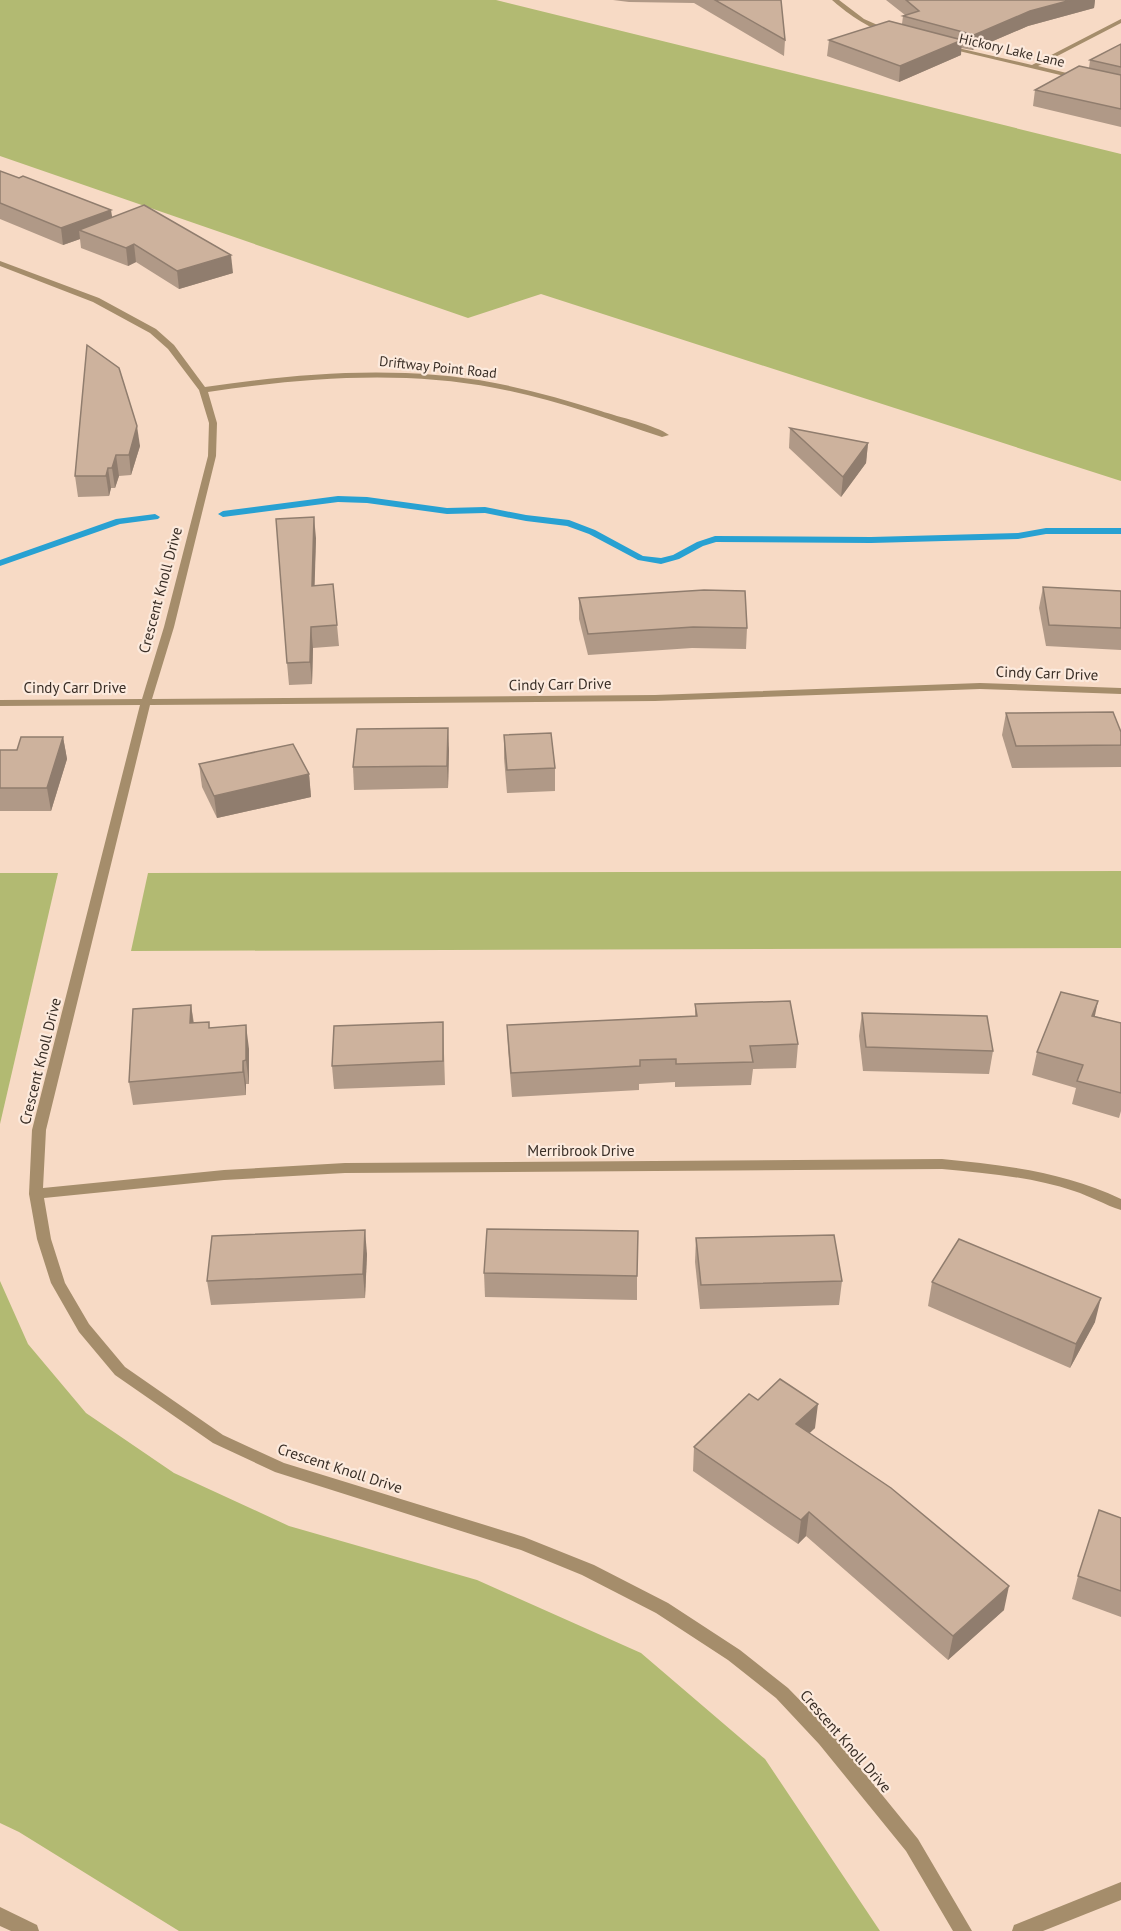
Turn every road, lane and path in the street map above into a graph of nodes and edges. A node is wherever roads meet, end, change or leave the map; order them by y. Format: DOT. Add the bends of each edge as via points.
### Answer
graph roads {
  1 [pos="835,0"];
  2 [pos="1121,21"];
  3 [pos="892,33"];
  4 [pos="934,45"];
  5 [pos="1032,67"];
  6 [pos="1088,80"];
  7 [pos="0,263"];
  8 [pos="203,390"];
  9 [pos="664,435"];
  10 [pos="1121,691"];
  11 [pos="146,702"];
  12 [pos="0,703"];
  13 [pos="36,1194"];
  14 [pos="1121,1205"];
  15 [pos="1121,1892"];
  16 [pos="0,1916"];
  17 [pos="30,1931"];
  18 [pos="963,1931"];
  19 [pos="1021,1931"];
  1 -- 3 [label="street" via="862,20"];
  2 -- 5 [label="street"];
  4 -- 5 [label="street, Hickory Lake Lane"];
  5 -- 6 [label="street, Hickory Lake Lane"];
  7 -- 8 [label="street, Crescent Knoll Drive" via="96,300 153,331 171,347"];
  8 -- 9 [label="street, Driftway Point Road" via="309,376 416,375 495,385"];
  8 -- 11 [label="street, Crescent Knoll Drive" via="213,423 212,456"];
  10 -- 11 [label="street, Cindy Carr Drive" via="980,686 655,698"];
  11 -- 12 [label="street, Cindy Carr Drive"];
  11 -- 13 [label="street, Crescent Knoll Drive" via="39,1130"];
  13 -- 14 [label="street, Merribrook Drive" via="224,1175 345,1168 942,1164 1002,1169 1053,1180"];
  13 -- 18 [label="street, Crescent Knoll Drive" via="44,1239 58,1283 84,1328 120,1371 218,1438 280,1468 524,1544 588,1570 662,1608 716,1643 782,1693 825,1738 912,1845"];
  15 -- 19 [label="street"];
  16 -- 17 [label="street"];
}
